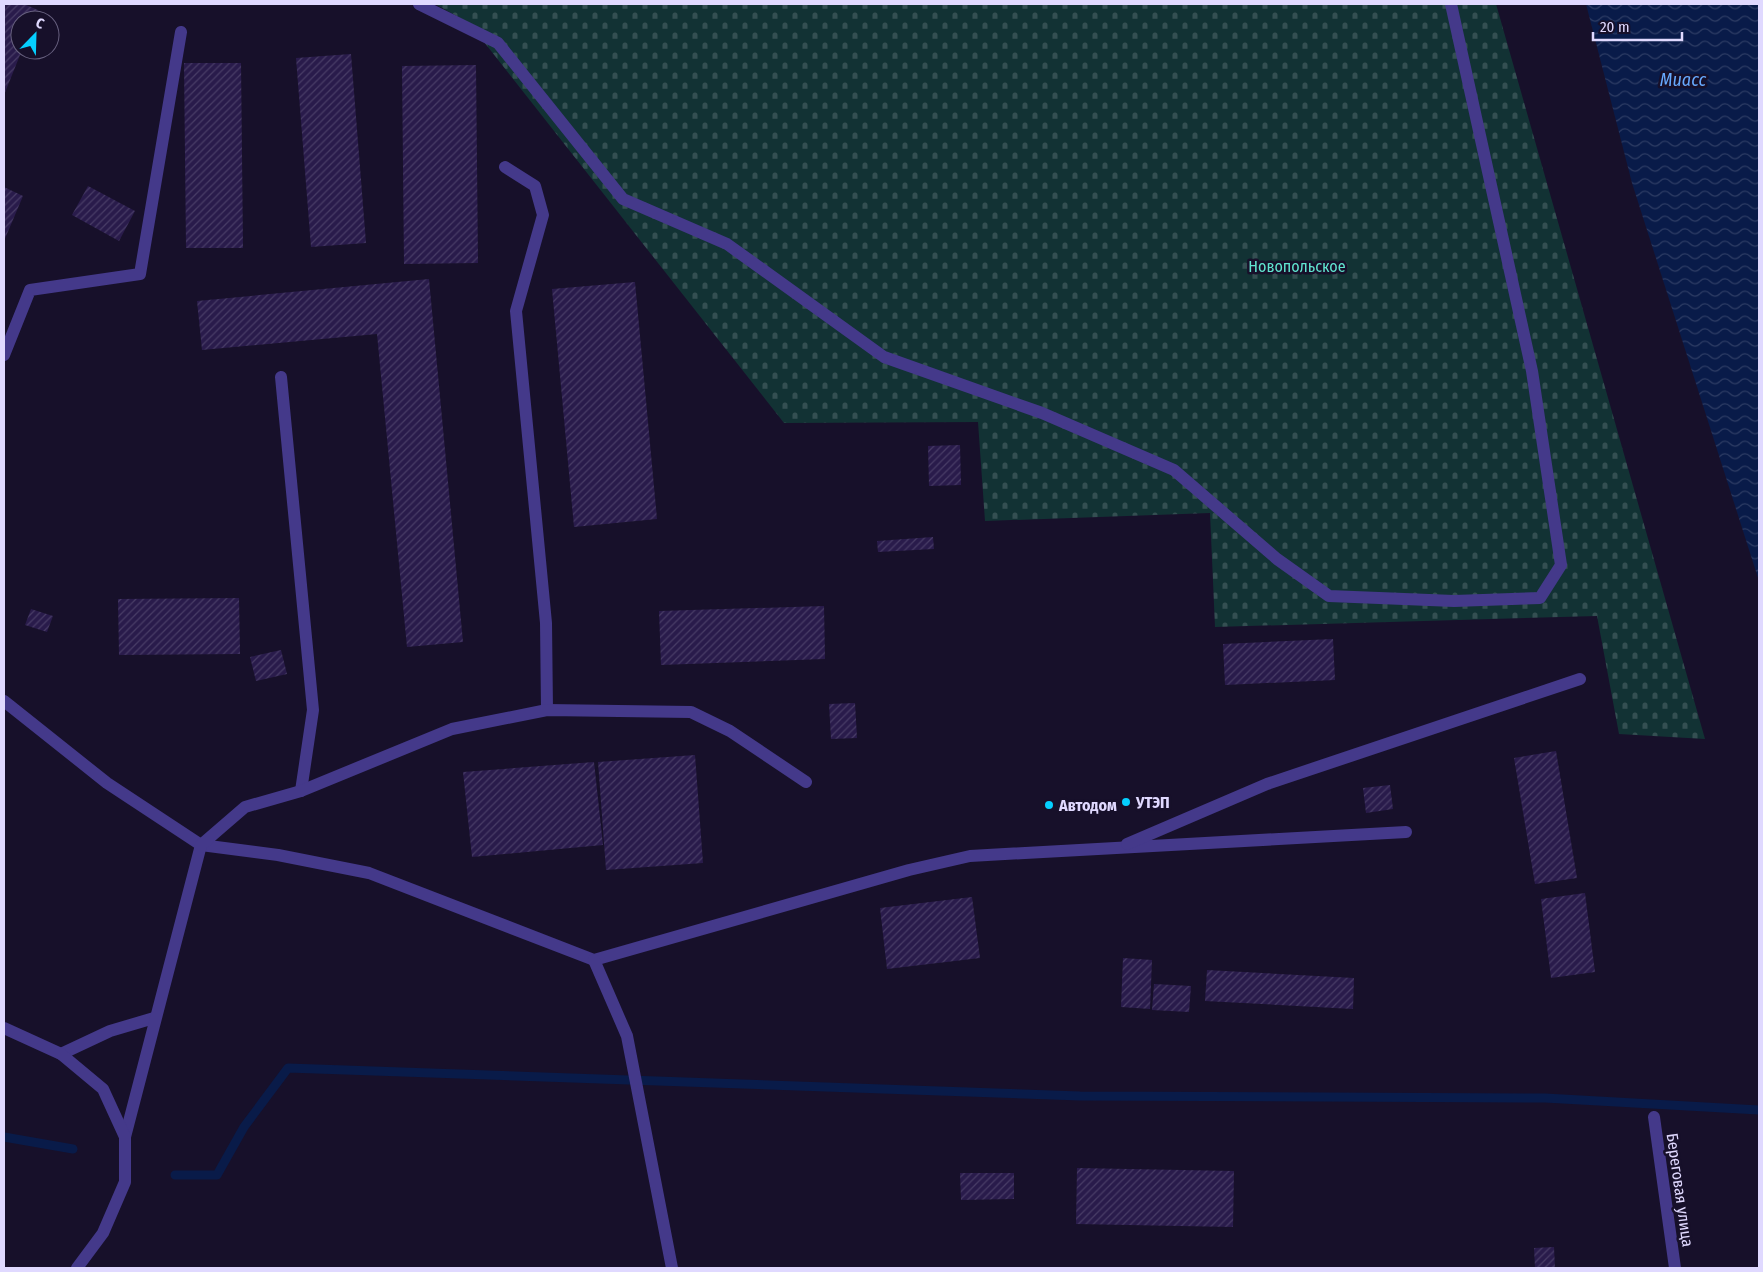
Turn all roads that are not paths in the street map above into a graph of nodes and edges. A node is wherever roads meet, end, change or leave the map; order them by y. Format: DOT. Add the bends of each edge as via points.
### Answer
graph roads {
  1 [pos="419,4"];
  2 [pos="1451,4"];
  3 [pos="180,32"];
  4 [pos="505,167"];
  5 [pos="4,355"];
  6 [pos="281,377"];
  7 [pos="1580,679"];
  8 [pos="4,701"];
  9 [pos="547,710"];
  10 [pos="806,782"];
  11 [pos="301,791"];
  12 [pos="1406,832"];
  13 [pos="200,844"];
  14 [pos="1118,848"];
  15 [pos="594,960"];
  16 [pos="154,1018"];
  17 [pos="4,1028"];
  18 [pos="61,1054"];
  19 [pos="1654,1117"];
  20 [pos="125,1137"];
  21 [pos="77,1268"];
  22 [pos="672,1268"];
  23 [pos="1675,1268"];
  1 -- 2 [label="street" via="498,43 623,199 727,244 884,357 1042,413 1174,470 1277,559 1329,596 1454,601 1540,598 1561,565 1534,381"];
  3 -- 5 [label="street" via="140,274 30,290"];
  4 -- 9 [label="street" via="535,186 544,215 516,311 546,623"];
  6 -- 11 [label="street" via="312,710"];
  7 -- 14 [label="street" via="1267,784"];
  8 -- 13 [label="street" via="107,783"];
  9 -- 10 [label="street" via="690,712 730,731"];
  9 -- 11 [label="street" via="452,728"];
  11 -- 13 [label="street" via="245,807"];
  12 -- 14 [label="street"];
  13 -- 15 [label="street" via="369,872"];
  13 -- 16 [label="street"];
  14 -- 15 [label="street" via="970,856 909,870"];
  15 -- 22 [label="street" via="626,1036"];
  16 -- 18 [label="street" via="110,1031"];
  16 -- 20 [label="street"];
  17 -- 18 [label="street"];
  18 -- 20 [label="street" via="103,1089"];
  19 -- 23 [label="street, Береговая улица"];
  20 -- 21 [label="street" via="125,1182 103,1233"];
}
